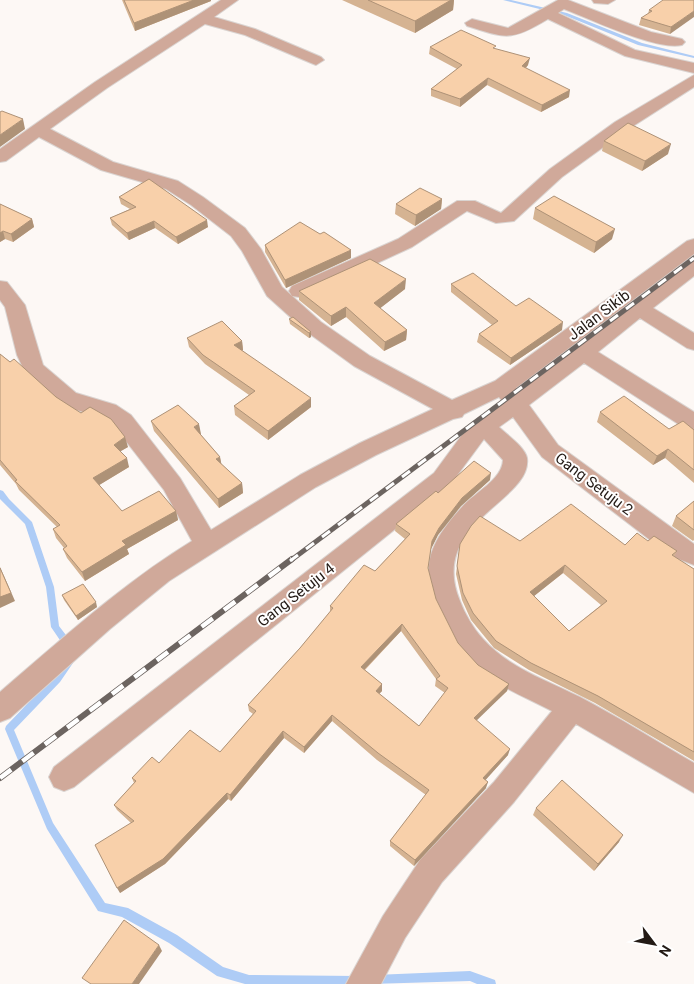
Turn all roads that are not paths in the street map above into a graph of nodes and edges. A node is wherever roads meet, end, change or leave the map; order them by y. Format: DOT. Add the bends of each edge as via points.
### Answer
graph roads {
  1 [pos="231,0"];
  2 [pos="599,0"];
  3 [pos="608,0"];
  4 [pos="557,7"];
  5 [pos="204,19"];
  6 [pos="472,23"];
  7 [pos="677,42"];
  8 [pos="316,60"];
  9 [pos="694,68"];
  10 [pos="694,80"];
  11 [pos="38,129"];
  12 [pos="0,157"];
  13 [pos="694,245"];
  14 [pos="694,266"];
  15 [pos="0,287"];
  16 [pos="281,300"];
  17 [pos="640,309"];
  18 [pos="694,343"];
  19 [pos="583,353"];
  20 [pos="510,394"];
  21 [pos="454,411"];
  22 [pos="694,423"];
  23 [pos="485,427"];
  24 [pos="207,546"];
  25 [pos="694,555"];
  26 [pos="572,707"];
  27 [pos="0,709"];
  28 [pos="64,777"];
  29 [pos="694,779"];
  30 [pos="363,984"];
  1 -- 5 [label="street"];
  2 -- 3 [label="street"];
  4 -- 6 [label="street" via="507,33"];
  4 -- 7 [label="street" via="647,36"];
  4 -- 9 [label="street" via="630,53"];
  5 -- 8 [label="street" via="250,32"];
  5 -- 11 [label="street"];
  10 -- 16 [label="street" via="564,167 507,217 498,218 471,205 463,205 405,243"];
  11 -- 12 [label="street"];
  11 -- 16 [label="street" via="120,172 172,185 223,219 251,249"];
  13 -- 20 [label="street, Jalan Sikib"];
  14 -- 17 [label="street"];
  15 -- 24 [label="street" via="15,305 34,369 68,399 108,411 124,421 172,484"];
  16 -- 21 [label="street" via="362,361"];
  17 -- 18 [label="street"];
  17 -- 19 [label="street"];
  19 -- 20 [label="street"];
  19 -- 22 [label="street"];
  20 -- 21 [label="street"];
  20 -- 23 [label="street, Gang Setuju 4"];
  20 -- 25 [label="street, Gang Setuju 2" via="550,451 680,549"];
  21 -- 24 [label="street" via="368,449 308,481"];
  23 -- 26 [label="street" via="515,457 516,466 509,478 461,525 446,548 439,568 443,592 455,621 472,648 492,666"];
  23 -- 28 [label="street, Gang Setuju 4" via="470,440 457,464 442,479"];
  24 -- 27 [label="street" via="152,580"];
  26 -- 29 [label="street"];
  26 -- 30 [label="street" via="504,792 431,871 394,927"];
}
